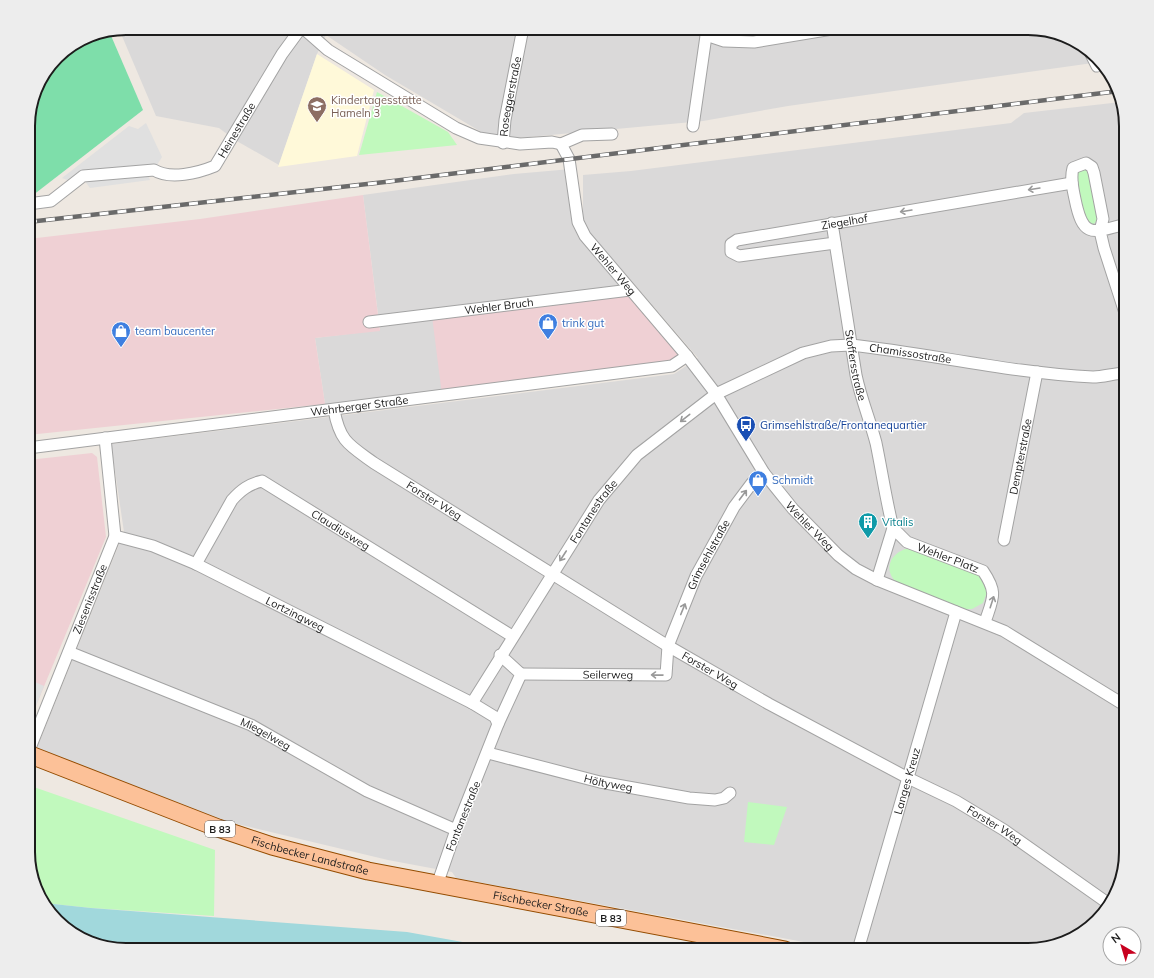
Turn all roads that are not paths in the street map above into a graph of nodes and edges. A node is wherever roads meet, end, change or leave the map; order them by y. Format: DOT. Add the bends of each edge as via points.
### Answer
graph roads {
  1 [pos="297,35"];
  2 [pos="310,35"];
  3 [pos="523,35"];
  4 [pos="707,35"];
  5 [pos="713,35"];
  6 [pos="796,35"];
  7 [pos="693,126"];
  8 [pos="612,134"];
  9 [pos="503,143"];
  10 [pos="561,144"];
  11 [pos="1072,183"];
  12 [pos="35,203"];
  13 [pos="832,223"];
  14 [pos="1119,226"];
  15 [pos="1100,231"];
  16 [pos="836,243"];
  17 [pos="630,290"];
  18 [pos="1119,294"];
  19 [pos="368,322"];
  20 [pos="851,344"];
  21 [pos="687,356"];
  22 [pos="1119,368"];
  23 [pos="1036,372"];
  24 [pos="1113,373"];
  25 [pos="1119,373"];
  26 [pos="716,394"];
  27 [pos="334,410"];
  28 [pos="105,438"];
  29 [pos="35,447"];
  30 [pos="764,473"];
  31 [pos="893,528"];
  32 [pos="115,536"];
  33 [pos="1004,540"];
  34 [pos="196,564"];
  35 [pos="551,574"];
  36 [pos="877,580"];
  37 [pos="956,612"];
  38 [pos="985,622"];
  39 [pos="512,636"];
  40 [pos="668,646"];
  41 [pos="69,652"];
  42 [pos="500,656"];
  43 [pos="521,674"];
  44 [pos="1119,702"];
  45 [pos="472,703"];
  46 [pos="498,724"];
  47 [pos="35,737"];
  48 [pos="488,753"];
  49 [pos="35,757"];
  50 [pos="908,778"];
  51 [pos="730,793"];
  52 [pos="456,830"];
  53 [pos="438,885"];
  54 [pos="1105,901"];
  55 [pos="748,943"];
  56 [pos="860,943"];
  1 -- 12 [label="street, Heinestraße" via="282,54 215,166 204,171 171,174 162,174 154,170 84,176 52,201"];
  2 -- 9 [label="street, Heinestraße" via="340,58 456,128 479,138"];
  3 -- 9 [label="street, Roseggerstraße" via="505,120"];
  4 -- 7 [label="street"];
  5 -- 6 [label="street" via="724,41 754,42"];
  8 -- 10 [label="street" via="582,135"];
  9 -- 10 [label="street, Heinestraße"];
  10 -- 17 [label="street, Wehler Weg" via="571,169 578,222 594,248"];
  11 -- 13 [label="street, Ziegelhof, one-way"];
  11 -- 15 [label="street" via="1081,222 1089,229"];
  11 -- 15 [label="street" via="1073,168 1086,163 1092,167 1103,219"];
  13 -- 16 [label="street, Stoffersstraße"];
  13 -- 16 [label="street, Ziegelhof" via="737,240 731,244 731,252 739,256"];
  14 -- 15 [label="street"];
  15 -- 18 [label="street"];
  16 -- 20 [label="street, Stoffersstraße"];
  17 -- 19 [label="street, Wehler Bruch"];
  17 -- 21 [label="street, Wehler Weg"];
  20 -- 23 [label="street, Chamissostraße"];
  20 -- 26 [label="street, Chamissostraße" via="802,353"];
  20 -- 31 [label="street, Stoffersstraße" via="861,399 876,443"];
  21 -- 26 [label="street, Wehler Weg"];
  21 -- 27 [label="street, Wehrberger Straße" via="672,366"];
  22 -- 24 [label="street, Chamissostraße"];
  23 -- 24 [label="street, Chamissostraße" via="1095,377"];
  23 -- 33 [label="street, Dempterstraße"];
  24 -- 25 [label="street, Chamissostraße"];
  26 -- 30 [label="street, Wehler Weg"];
  26 -- 35 [label="street, Fontanestraße, one-way" via="638,455 599,500"];
  27 -- 28 [label="street, Wehrberger Straße"];
  27 -- 35 [label="street, Forster Weg" via="338,428 349,445"];
  28 -- 29 [label="street, Wehrberger Straße"];
  28 -- 32 [label="street, Ziesenisstraße"];
  30 -- 36 [label="street, Wehler Weg" via="793,509 838,555 856,569"];
  40 -- 30 [label="street, Grimsehlstraße, one-way" via="696,576 734,507 752,483"];
  31 -- 36 [label="street"];
  38 -- 31 [label="street, Wehler Platz, one-way" via="994,595 990,581 983,571 907,542"];
  32 -- 34 [label="street, Lortzingweg" via="153,546"];
  32 -- 41 [label="street, Ziesenisstraße"];
  34 -- 39 [label="street, Claudiusweg" via="232,500 240,490 262,481"];
  34 -- 45 [label="street, Lortzingweg"];
  35 -- 39 [label="street, Fontanestraße"];
  35 -- 40 [label="street, Forster Weg"];
  36 -- 37 [label="street, Wehler Weg"];
  37 -- 38 [label="street, Wehler Weg"];
  37 -- 50 [label="street, Langes Kreuz"];
  38 -- 44 [label="street, Wehler Weg" via="1021,641"];
  39 -- 42 [label="street, Fontanestraße"];
  40 -- 43 [label="street, Seilerweg, one-way" via="666,675"];
  40 -- 50 [label="street, Forster Weg" via="769,704"];
  41 -- 47 [label="street, Ziesenisstraße"];
  41 -- 52 [label="street, Miegelweg" via="251,725 367,791"];
  42 -- 43 [label="street"];
  42 -- 45 [label="street, Fontanestraße"];
  43 -- 46 [label="street, Fontanestraße"];
  45 -- 46 [label="street" via="495,717"];
  46 -- 48 [label="street, Fontanestraße"];
  48 -- 51 [label="street, Höltyweg" via="600,782 689,798 715,800"];
  48 -- 52 [label="street, Fontanestraße"];
  49 -- 53 [label="main road, Fischbecker Landstraße / B 83" via="218,828 272,846 368,871"];
  50 -- 54 [label="street, Forster Weg" via="956,801 997,826"];
  50 -- 56 [label="street, Langes Kreuz"];
  52 -- 53 [label="street, Fontanestraße"];
  53 -- 55 [label="main road, Fischbecker Straße / B 83"];
}
